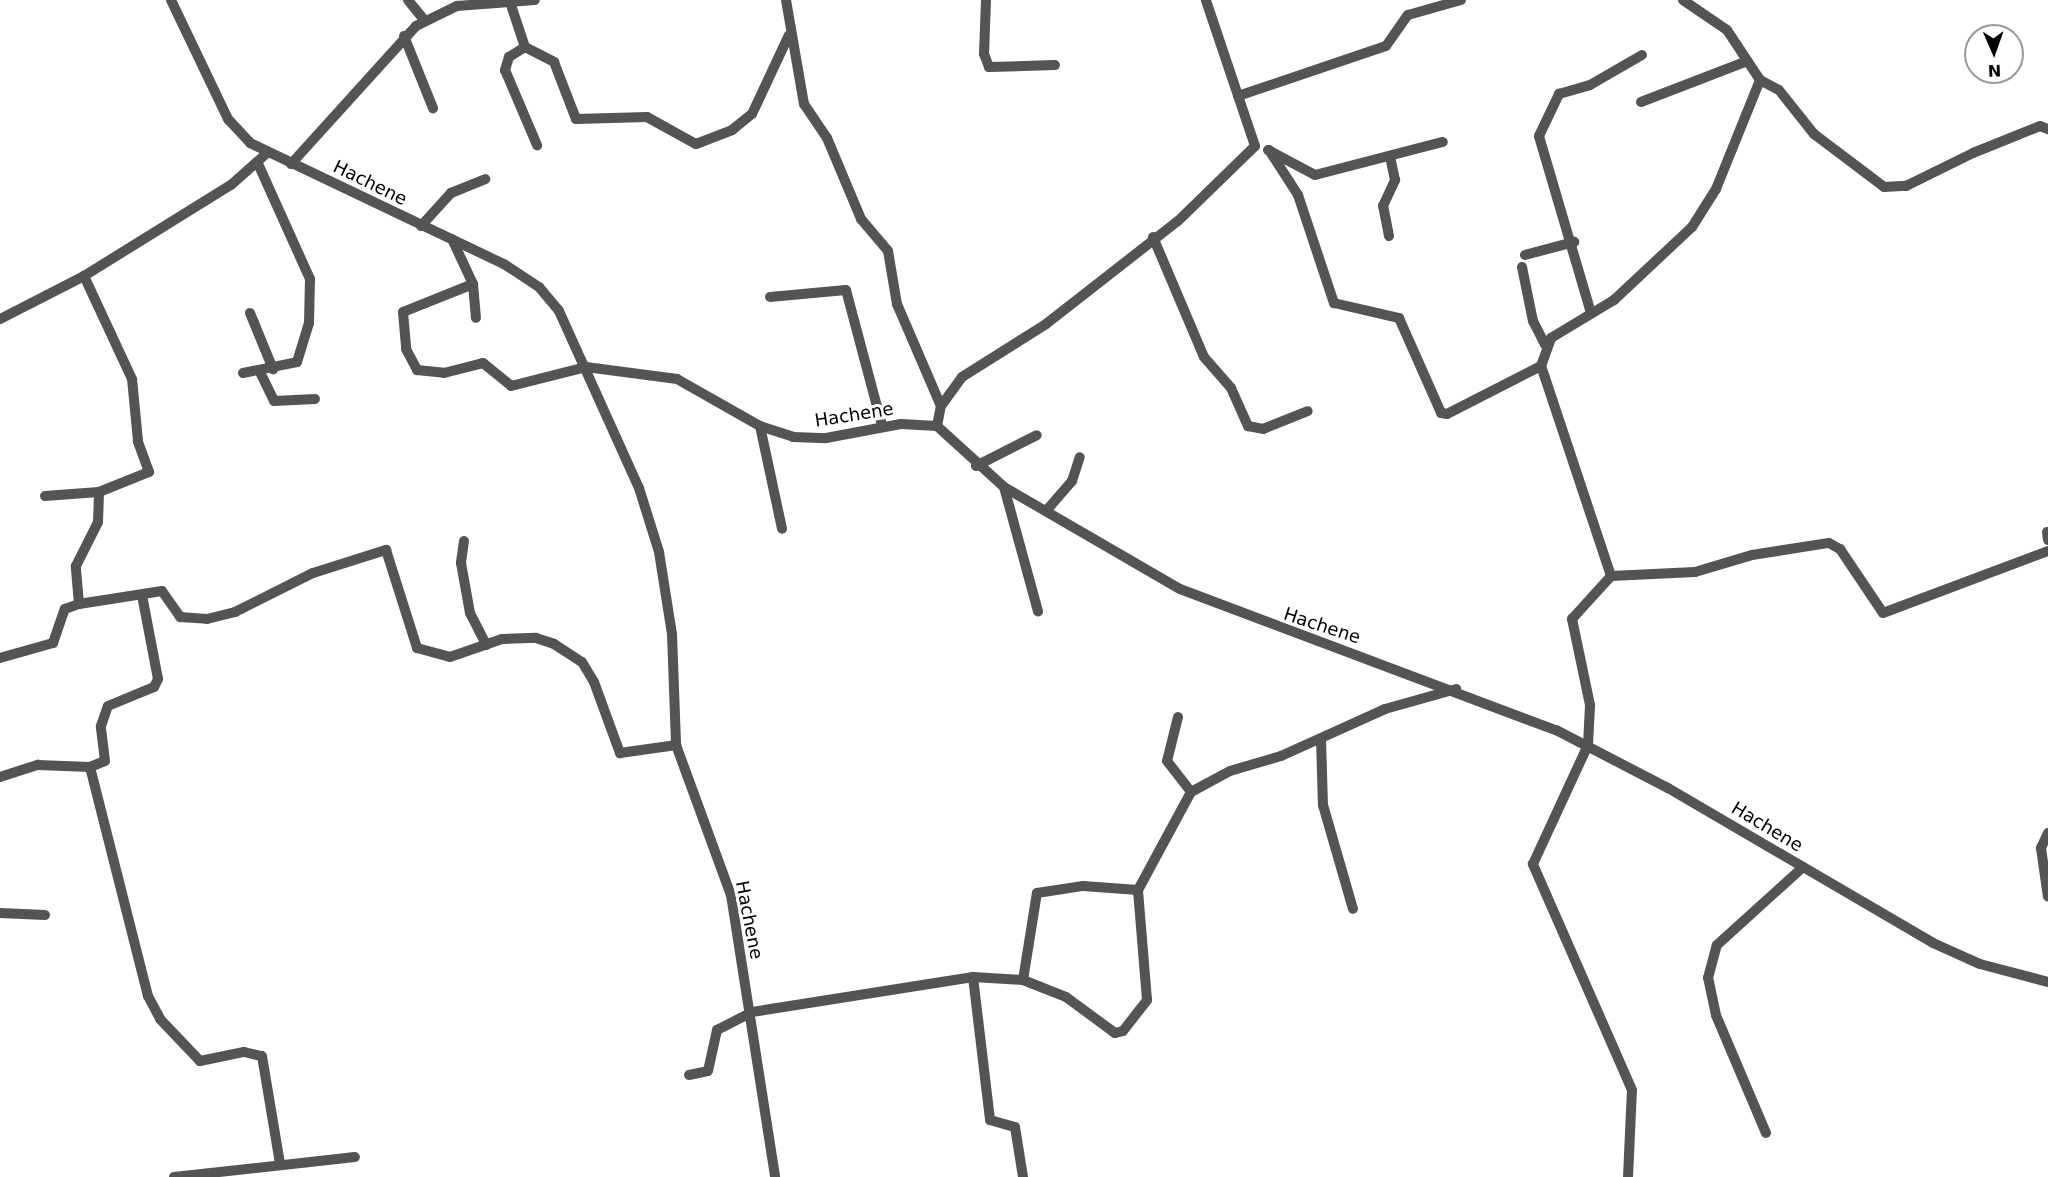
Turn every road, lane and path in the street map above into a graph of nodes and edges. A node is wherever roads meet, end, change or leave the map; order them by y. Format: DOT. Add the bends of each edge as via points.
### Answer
graph roads {
  1 [pos="171,0"];
  2 [pos="408,0"];
  3 [pos="535,0"];
  4 [pos="786,0"];
  5 [pos="986,0"];
  6 [pos="1206,0"];
  7 [pos="1461,0"];
  8 [pos="1683,0"];
  9 [pos="510,2"];
  10 [pos="425,21"];
  11 [pos="792,29"];
  12 [pos="404,36"];
  13 [pos="525,47"];
  14 [pos="1642,55"];
  15 [pos="1747,61"];
  16 [pos="1054,65"];
  17 [pos="1760,80"];
  18 [pos="1238,96"];
  19 [pos="1641,102"];
  20 [pos="433,108"];
  21 [pos="2048,129"];
  22 [pos="1443,142"];
  23 [pos="537,145"];
  24 [pos="1255,146"];
  25 [pos="1269,150"];
  26 [pos="267,153"];
  27 [pos="1390,157"];
  28 [pos="258,164"];
  29 [pos="291,164"];
  30 [pos="485,179"];
  31 [pos="421,226"];
  32 [pos="1389,236"];
  33 [pos="1153,237"];
  34 [pos="452,239"];
  35 [pos="1574,242"];
  36 [pos="1525,255"];
  37 [pos="1522,267"];
  38 [pos="84,276"];
  39 [pos="473,284"];
  40 [pos="770,297"];
  41 [pos="250,313"];
  42 [pos="1591,313"];
  43 [pos="476,318"];
  44 [pos="0,319"];
  45 [pos="1545,345"];
  46 [pos="1541,366"];
  47 [pos="586,367"];
  48 [pos="273,369"];
  49 [pos="260,372"];
  50 [pos="243,373"];
  51 [pos="315,399"];
  52 [pos="941,406"];
  53 [pos="1308,411"];
  54 [pos="882,425"];
  55 [pos="760,426"];
  56 [pos="937,426"];
  57 [pos="1037,435"];
  58 [pos="1080,457"];
  59 [pos="976,466"];
  60 [pos="1004,486"];
  61 [pos="99,492"];
  62 [pos="45,496"];
  63 [pos="1046,511"];
  64 [pos="782,529"];
  65 [pos="464,541"];
  66 [pos="2048,551"];
  67 [pos="1611,576"];
  68 [pos="142,595"];
  69 [pos="80,604"];
  70 [pos="1038,611"];
  71 [pos="486,645"];
  72 [pos="0,658"];
  73 [pos="1456,689"];
  74 [pos="1178,717"];
  75 [pos="1321,739"];
  76 [pos="676,745"];
  77 [pos="1588,745"];
  78 [pos="90,767"];
  79 [pos="0,777"];
  80 [pos="1191,792"];
  81 [pos="2048,833"];
  82 [pos="1803,867"];
  83 [pos="1138,891"];
  84 [pos="2048,897"];
  85 [pos="1353,909"];
  86 [pos="0,913"];
  87 [pos="45,915"];
  88 [pos="973,977"];
  89 [pos="1023,980"];
  90 [pos="2048,982"];
  91 [pos="752,1012"];
  92 [pos="689,1075"];
  93 [pos="1766,1133"];
  94 [pos="355,1157"];
  95 [pos="280,1163"];
  96 [pos="174,1177"];
  97 [pos="775,1177"];
  98 [pos="1023,1177"];
  99 [pos="1628,1177"];
  1 -- 26 [label="street, Hachene" via="228,119"];
  2 -- 10 [label="street"];
  3 -- 9 [label="street"];
  4 -- 11 [label="street"];
  5 -- 16 [label="street" via="984,54 989,67"];
  6 -- 18 [label="street"];
  7 -- 18 [label="street" via="1408,15 1386,46"];
  8 -- 15 [label="street" via="1716,20"];
  9 -- 10 [label="street" via="457,6"];
  9 -- 13 [label="street"];
  10 -- 12 [label="street"];
  11 -- 13 [label="street" via="752,114 732,130 696,144 647,117 576,119 554,62"];
  11 -- 52 [label="street" via="804,104 827,138 861,219 888,251 897,303"];
  12 -- 20 [label="street"];
  12 -- 29 [label="street"];
  13 -- 23 [label="street" via="509,57 506,70"];
  14 -- 35 [label="street" via="1590,85 1559,94 1541,130 1539,148"];
  15 -- 17 [label="street"];
  15 -- 19 [label="street"];
  17 -- 21 [label="street" via="1779,90 1814,134 1884,187 1906,186 2040,126"];
  17 -- 42 [label="street" via="1706,207 1664,255"];
  18 -- 24 [label="street"];
  22 -- 27 [label="street"];
  24 -- 25 [label="street"];
  24 -- 33 [label="street" via="1202,201"];
  25 -- 27 [label="street" via="1315,176"];
  25 -- 46 [label="street" via="1298,195 1334,303 1399,318 1441,413"];
  26 -- 28 [label="street"];
  26 -- 29 [label="street, Hachene"];
  27 -- 32 [label="street" via="1395,180 1383,206"];
  28 -- 38 [label="street"];
  28 -- 48 [label="street" via="310,279 309,323 301,354 297,362"];
  29 -- 31 [label="street, Hachene"];
  30 -- 31 [label="street" via="451,193"];
  31 -- 34 [label="street, Hachene"];
  33 -- 52 [label="street" via="1046,324 962,377"];
  33 -- 53 [label="street" via="1204,357 1231,388 1248,426 1263,429"];
  34 -- 39 [label="street"];
  34 -- 47 [label="street, Hachene" via="539,287 559,311"];
  35 -- 36 [label="street"];
  35 -- 42 [label="street"];
  37 -- 45 [label="street" via="1533,321"];
  38 -- 44 [label="street"];
  38 -- 61 [label="street" via="132,379 138,441 149,472"];
  39 -- 43 [label="street"];
  39 -- 47 [label="street" via="403,312 406,349 417,370 444,373 483,363 511,387"];
  40 -- 54 [label="street" via="846,290"];
  41 -- 48 [label="street"];
  42 -- 45 [label="street"];
  45 -- 46 [label="street"];
  46 -- 67 [label="street"];
  47 -- 55 [label="street, Hachene" via="677,379"];
  47 -- 76 [label="street, Hachene" via="639,488 659,552 671,625"];
  48 -- 49 [label="street"];
  49 -- 50 [label="street"];
  49 -- 51 [label="street" via="274,400"];
  52 -- 56 [label="street"];
  54 -- 55 [label="street, Hachene" via="815,439"];
  54 -- 56 [label="street, Hachene"];
  55 -- 64 [label="street"];
  56 -- 59 [label="street, Hachene"];
  57 -- 59 [label="street"];
  58 -- 63 [label="street" via="1072,482"];
  59 -- 60 [label="street, Hachene"];
  60 -- 63 [label="street, Hachene"];
  60 -- 70 [label="street"];
  61 -- 62 [label="street"];
  61 -- 69 [label="street" via="98,522 76,566"];
  63 -- 73 [label="street, Hachene" via="1138,567 1219,607"];
  65 -- 71 [label="street" via="461,563 470,613"];
  66 -- 67 [label="street" via="1883,613 1840,549 1829,543 1752,555 1695,572"];
  67 -- 77 [label="street" via="1572,619 1590,705"];
  68 -- 69 [label="street"];
  68 -- 71 [label="street" via="165,592 180,617 207,619 235,612 313,573 386,550 417,648 450,657"];
  68 -- 78 [label="street" via="157,683 108,705 101,726 108,757"];
  69 -- 72 [label="street" via="65,609 53,643"];
  71 -- 76 [label="street" via="536,638 570,651 594,682 620,753"];
  73 -- 75 [label="street" via="1385,709"];
  73 -- 77 [label="street, Hachene"];
  74 -- 80 [label="street" via="1167,761"];
  75 -- 80 [label="street" via="1230,771"];
  75 -- 85 [label="street" via="1323,805"];
  76 -- 91 [label="street, Hachene" via="731,895"];
  77 -- 82 [label="street, Hachene"];
  77 -- 99 [label="street" via="1533,864 1632,1090"];
  78 -- 79 [label="street" via="38,765"];
  78 -- 95 [label="street" via="152,1004 186,1053 200,1061 244,1052 262,1056"];
  80 -- 83 [label="street"];
  81 -- 84 [label="street" via="2041,848"];
  82 -- 90 [label="street, Hachene" via="1933,943 1980,964"];
  82 -- 93 [label="street" via="1717,945 1708,978 1716,1015"];
  83 -- 89 [label="street" via="1083,886 1037,892"];
  83 -- 89 [label="street" via="1147,1000 1133,1024 1115,1033 1066,997"];
  86 -- 87 [label="street"];
  88 -- 89 [label="street"];
  88 -- 91 [label="street"];
  88 -- 98 [label="street" via="990,1120 1015,1127"];
  91 -- 92 [label="street" via="717,1030 708,1071"];
  91 -- 97 [label="street, Hachene"];
  94 -- 95 [label="street"];
  95 -- 96 [label="street"];
}
